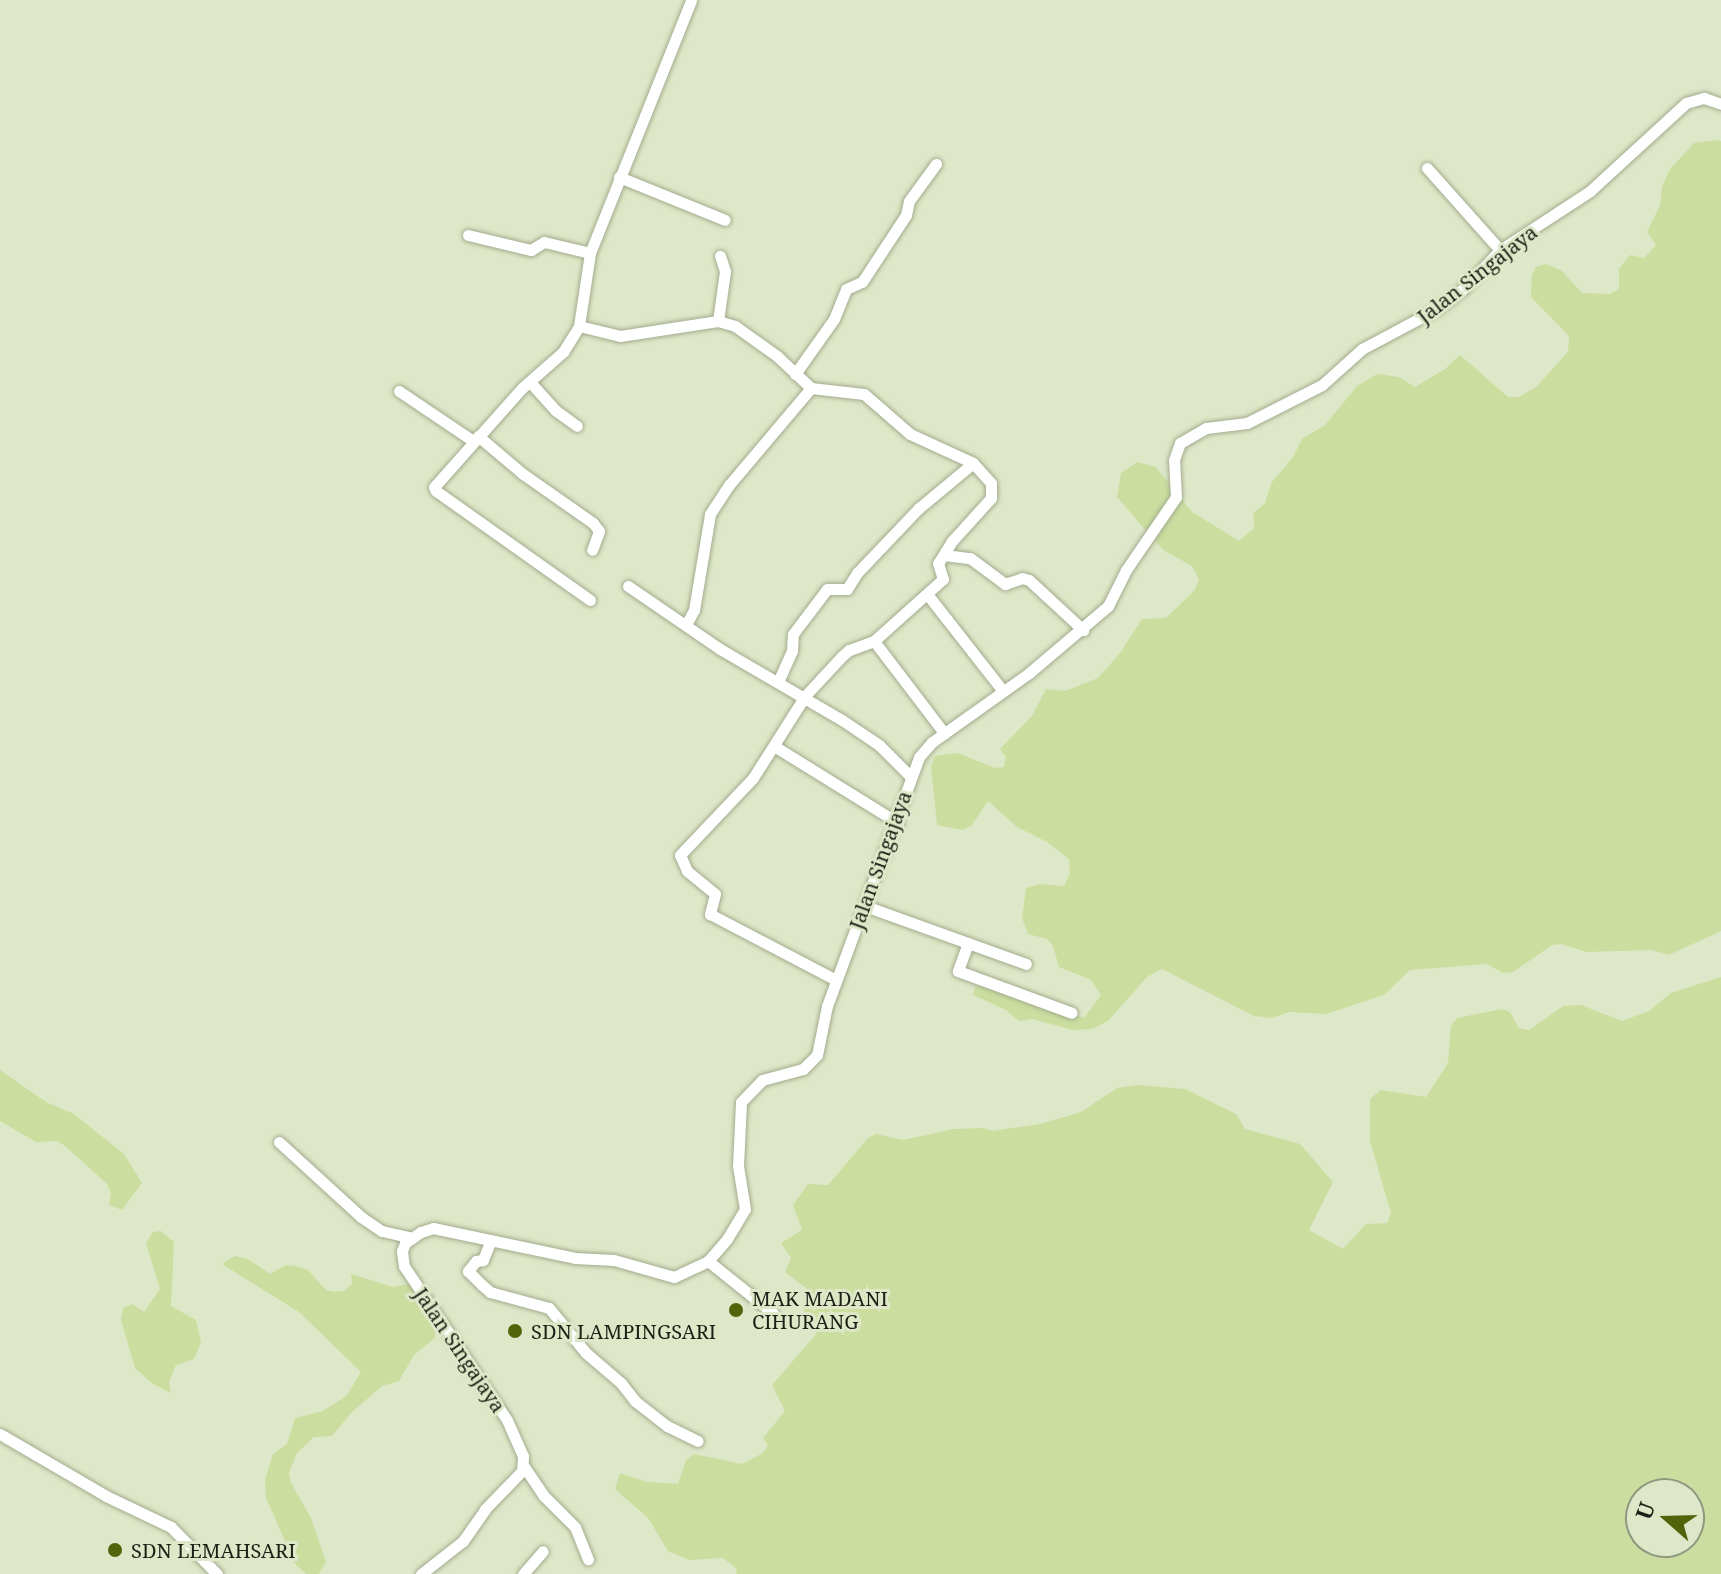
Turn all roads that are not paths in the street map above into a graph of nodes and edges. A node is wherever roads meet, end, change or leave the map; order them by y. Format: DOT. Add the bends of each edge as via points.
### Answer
graph roads {
  1 [pos="686,1"];
  2 [pos="1721,104"];
  3 [pos="936,164"];
  4 [pos="1427,168"];
  5 [pos="619,177"];
  6 [pos="725,220"];
  7 [pos="468,235"];
  8 [pos="1500,250"];
  9 [pos="590,253"];
  10 [pos="720,256"];
  11 [pos="718,321"];
  12 [pos="579,326"];
  13 [pos="795,374"];
  14 [pos="530,382"];
  15 [pos="811,388"];
  16 [pos="399,391"];
  17 [pos="577,426"];
  18 [pos="476,439"];
  19 [pos="973,463"];
  20 [pos="592,550"];
  21 [pos="944,555"];
  22 [pos="628,586"];
  23 [pos="927,594"];
  24 [pos="590,600"];
  25 [pos="687,623"];
  26 [pos="1083,630"];
  27 [pos="874,641"];
  28 [pos="778,682"];
  29 [pos="1003,691"];
  30 [pos="805,696"];
  31 [pos="944,733"];
  32 [pos="774,746"];
  33 [pos="910,776"];
  34 [pos="898,823"];
  35 [pos="865,906"];
  36 [pos="968,943"];
  37 [pos="1026,964"];
  38 [pos="836,980"];
  39 [pos="1072,1013"];
  40 [pos="279,1142"];
  41 [pos="412,1238"];
  42 [pos="491,1240"];
  43 [pos="708,1261"];
  44 [pos="773,1313"];
  45 [pos="0,1434"];
  46 [pos="698,1441"];
  47 [pos="523,1465"];
  48 [pos="543,1551"];
  49 [pos="588,1559"];
  50 [pos="217,1574"];
  51 [pos="421,1574"];
  52 [pos="523,1574"];
  1 -- 5 [label="street"];
  2 -- 8 [label="street, Jalan Singajaya" via="1704,98 1686,103 1590,191"];
  3 -- 13 [label="street" via="861,284 846,289 834,319"];
  4 -- 8 [label="street"];
  5 -- 6 [label="street"];
  5 -- 9 [label="street"];
  7 -- 9 [label="street" via="531,250 544,242"];
  8 -- 26 [label="street, Jalan Singajaya" via="1435,310 1362,349 1322,385 1247,423 1206,428 1180,443 1174,460 1176,497 1108,606"];
  9 -- 12 [label="street"];
  10 -- 11 [label="street" via="725,271"];
  11 -- 12 [label="street" via="620,336"];
  11 -- 13 [label="street" via="746,333"];
  12 -- 14 [label="street" via="563,352"];
  13 -- 15 [label="street"];
  14 -- 17 [label="street"];
  14 -- 18 [label="street"];
  15 -- 19 [label="street" via="864,394 910,434"];
  15 -- 25 [label="street" via="710,514 694,610"];
  16 -- 18 [label="street"];
  18 -- 20 [label="street" via="593,523 599,531"];
  18 -- 24 [label="street" via="434,490"];
  19 -- 21 [label="street" via="991,483 991,498"];
  19 -- 28 [label="street" via="919,508 847,589 827,589 793,634 792,651"];
  21 -- 23 [label="street" via="938,566 943,579"];
  21 -- 26 [label="street" via="970,558 1005,584 1029,580"];
  22 -- 25 [label="street"];
  23 -- 27 [label="street"];
  23 -- 29 [label="street"];
  25 -- 28 [label="street"];
  26 -- 29 [label="street, Jalan Singajaya"];
  27 -- 30 [label="street" via="849,650"];
  27 -- 31 [label="street"];
  28 -- 30 [label="street"];
  29 -- 31 [label="street, Jalan Singajaya"];
  30 -- 32 [label="street"];
  30 -- 33 [label="street" via="879,745"];
  31 -- 33 [label="street, Jalan Singajaya" via="925,748"];
  32 -- 34 [label="street"];
  32 -- 38 [label="street" via="753,778 690,842 680,862 715,894 708,910 716,919"];
  33 -- 34 [label="street, Jalan Singajaya"];
  34 -- 35 [label="street, Jalan Singajaya"];
  35 -- 36 [label="street"];
  35 -- 38 [label="street, Jalan Singajaya"];
  36 -- 37 [label="street"];
  36 -- 39 [label="street" via="958,971"];
  38 -- 43 [label="street, Jalan Singajaya" via="821,1047 812,1061 803,1069 762,1080 741,1102 738,1166 745,1209"];
  40 -- 41 [label="street" via="361,1217 382,1231"];
  41 -- 42 [label="street, Jalan Singajaya" via="433,1228"];
  41 -- 47 [label="street, Jalan Singajaya" via="402,1251 404,1266 507,1420"];
  42 -- 43 [label="street, Jalan Singajaya" via="575,1258 614,1260 674,1277"];
  42 -- 46 [label="street" via="483,1260 468,1271 482,1285 490,1292 549,1308 635,1401"];
  43 -- 44 [label="street"];
  45 -- 50 [label="street" via="171,1527"];
  47 -- 49 [label="street, Jalan Singajaya" via="575,1527"];
  47 -- 51 [label="street" via="463,1541"];
  48 -- 52 [label="street"];
}
